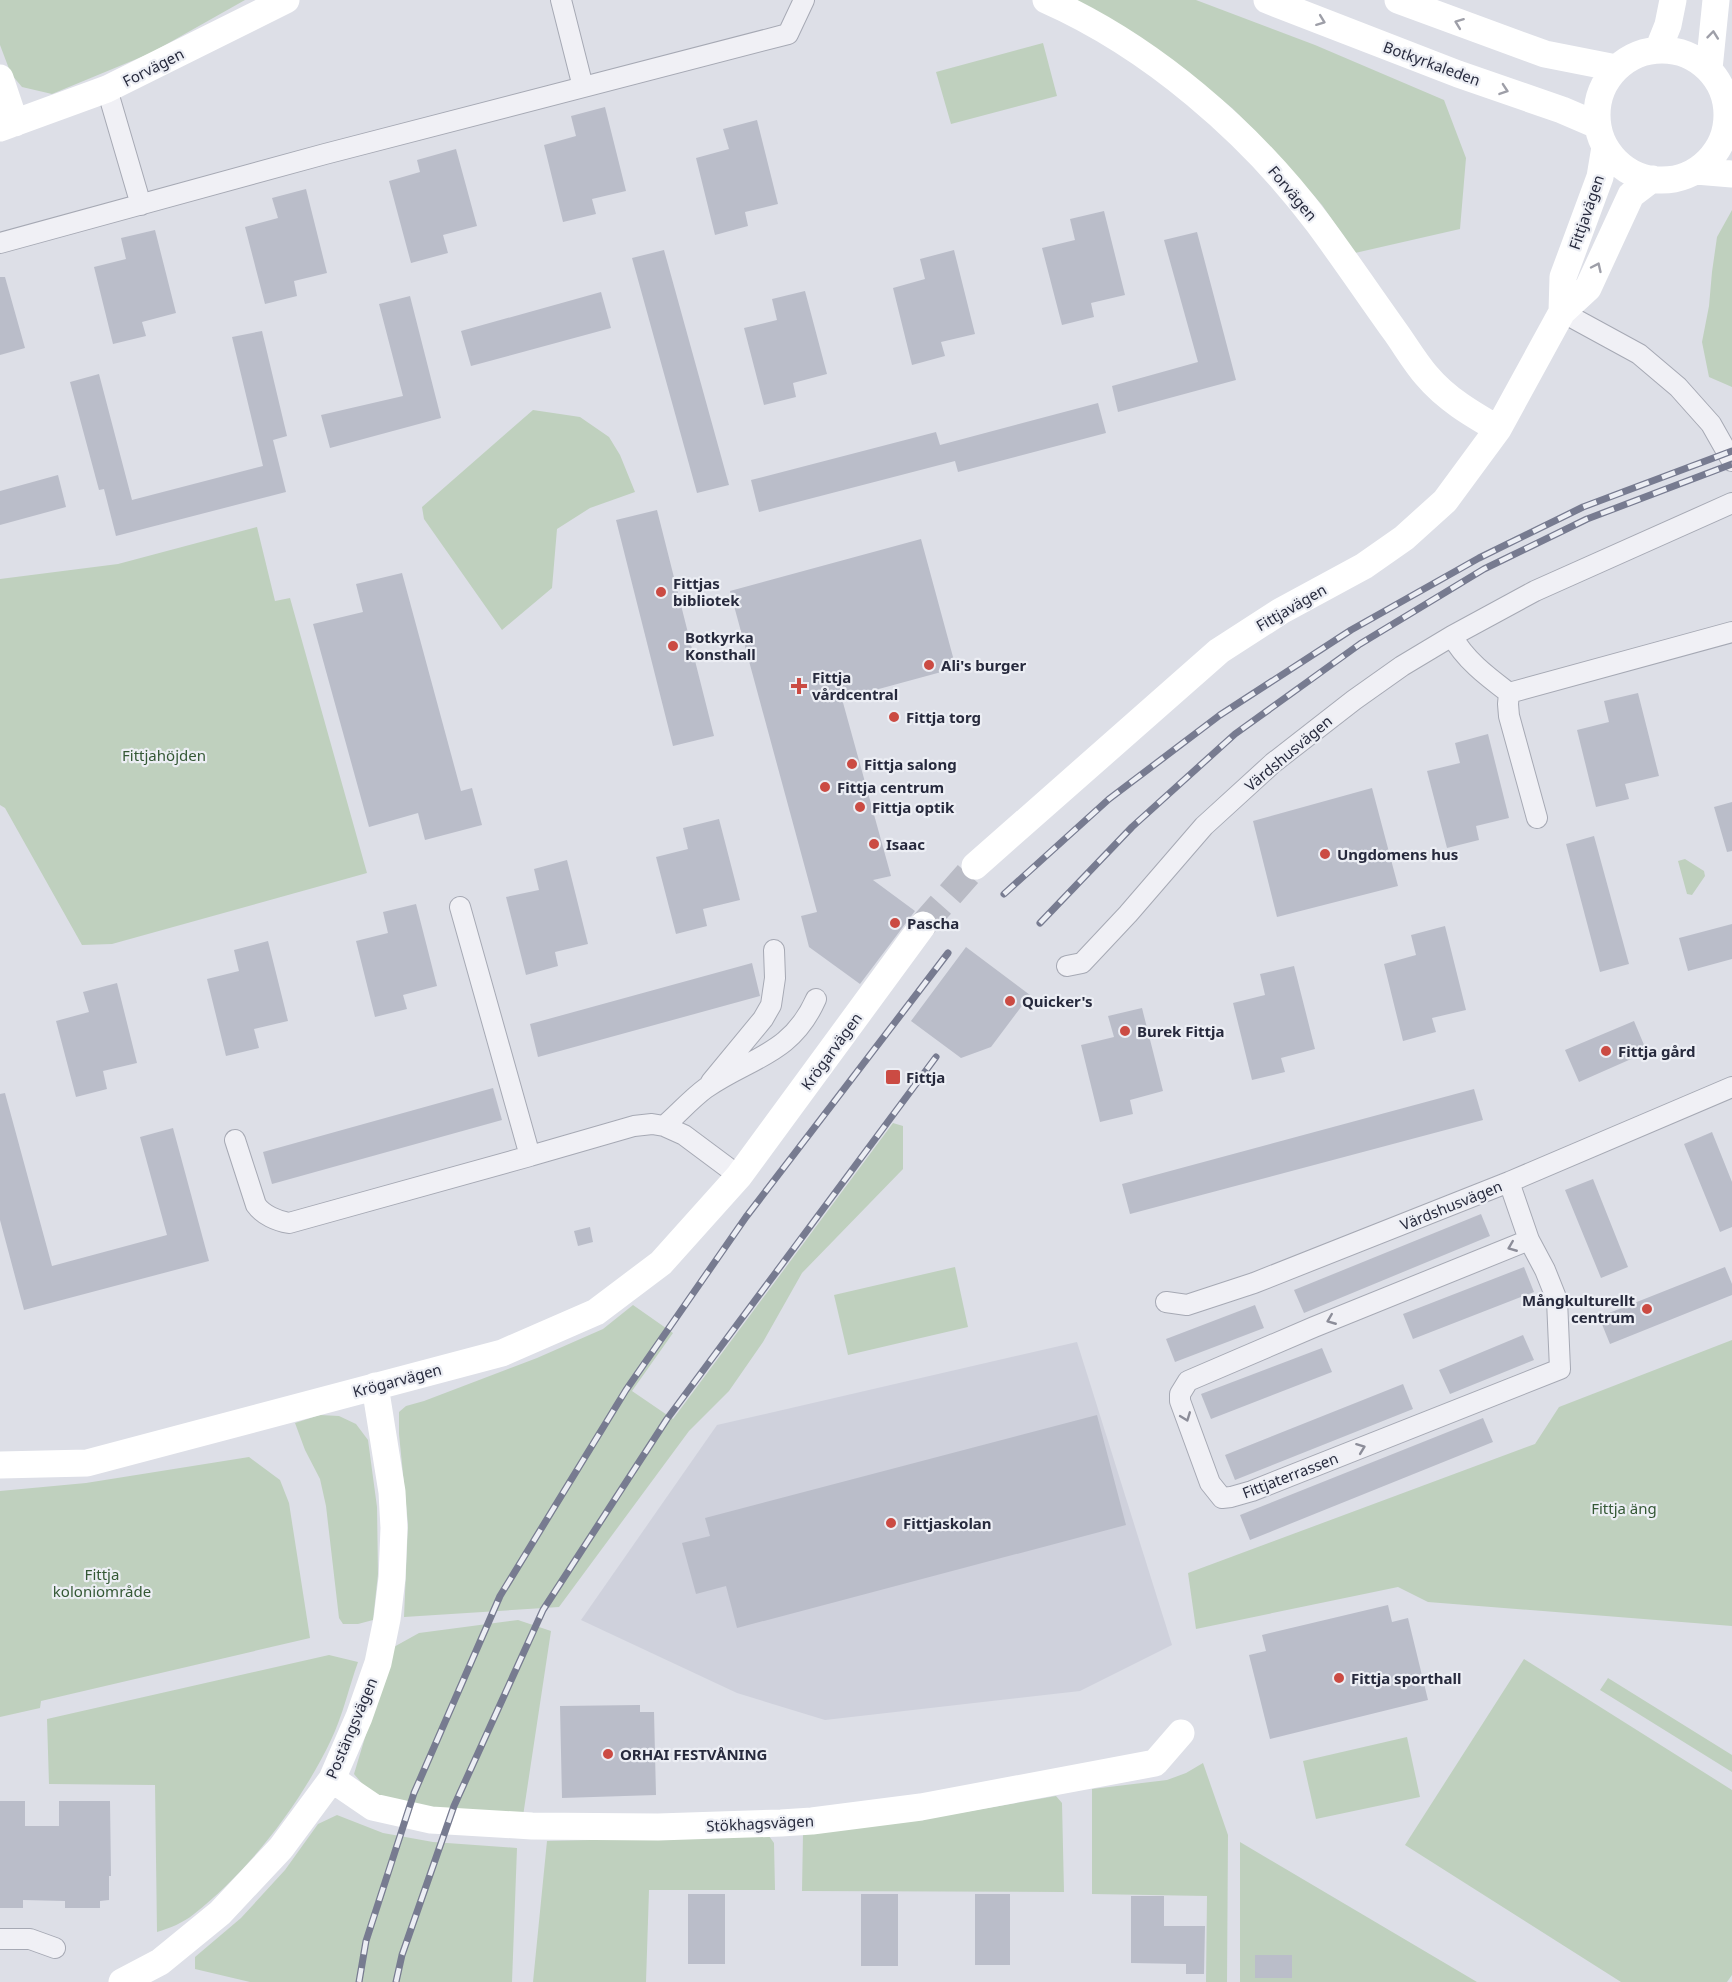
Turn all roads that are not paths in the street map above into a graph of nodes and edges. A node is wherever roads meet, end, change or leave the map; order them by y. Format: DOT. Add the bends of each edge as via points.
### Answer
graph roads {
  1 [pos="286,0"];
  2 [pos="561,0"];
  3 [pos="804,0"];
  4 [pos="1046,0"];
  5 [pos="1267,0"];
  6 [pos="1398,0"];
  7 [pos="1673,0"];
  8 [pos="1716,0"];
  9 [pos="1658,50"];
  10 [pos="1616,68"];
  11 [pos="1709,69"];
  12 [pos="0,78"];
  13 [pos="584,87"];
  14 [pos="107,89"];
  15 [pos="1730,124"];
  16 [pos="8,125"];
  17 [pos="1601,136"];
  18 [pos="1696,171"];
  19 [pos="1732,174"];
  20 [pos="1652,179"];
  21 [pos="141,205"];
  22 [pos="0,243"];
  23 [pos="1562,312"];
  24 [pos="1498,429"];
  25 [pos="1732,461"];
  26 [pos="1732,503"];
  27 [pos="1732,632"];
  28 [pos="1452,636"];
  29 [pos="1509,693"];
  30 [pos="1537,818"];
  31 [pos="975,866"];
  32 [pos="460,907"];
  33 [pos="923,925"];
  34 [pos="774,950"];
  35 [pos="1067,966"];
  36 [pos="816,999"];
  37 [pos="1732,1087"];
  38 [pos="706,1088"];
  39 [pos="664,1126"];
  40 [pos="236,1140"];
  41 [pos="530,1156"];
  42 [pos="739,1176"];
  43 [pos="1509,1182"];
  44 [pos="1529,1240"];
  45 [pos="1166,1302"];
  46 [pos="375,1386"];
  47 [pos="0,1465"];
  48 [pos="1181,1733"];
  49 [pos="332,1779"];
  50 [pos="0,1939"];
  51 [pos="55,1948"];
  52 [pos="122,1982"];
  1 -- 14 [label="street, Forvägen"];
  2 -- 13 [label="street"];
  3 -- 13 [label="street" via="788,34"];
  4 -- 24 [label="street, Forvägen" via="1107,33 1172,76 1246,139 1317,222 1426,375 1451,399"];
  5 -- 17 [label="street, Botkyrkaleden, one-way" via="1562,110"];
  10 -- 6 [label="street, one-way" via="1545,54"];
  7 -- 9 [label="street"];
  11 -- 8 [label="street, one-way"];
  9 -- 10 [label="street" via="1635,55"];
  9 -- 11 [label="street" via="1691,56"];
  10 -- 17 [label="street" via="1602,87 1597,109"];
  11 -- 15 [label="street" via="1725,99"];
  12 -- 16 [label="street, Forvägen"];
  13 -- 21 [label="street"];
  14 -- 16 [label="street, Forvägen"];
  14 -- 21 [label="street"];
  15 -- 18 [label="street" via="1712,158"];
  17 -- 20 [label="street, Botkyrkaleden" via="1616,161"];
  17 -- 23 [label="street, Fittjavägen" via="1600,177 1563,277"];
  18 -- 19 [label="street, Botkyrkaleden"];
  18 -- 20 [label="street, Botkyrkaleden" via="1674,179"];
  23 -- 20 [label="street, Fittjavägen, one-way" via="1588,288 1631,195"];
  21 -- 22 [label="street"];
  23 -- 24 [label="street, Fittjavägen"];
  23 -- 25 [label="street" via="1639,354 1678,387 1711,424"];
  24 -- 31 [label="street, Fittjavägen" via="1445,501 1404,538 1364,566 1281,611 1219,651"];
  26 -- 28 [label="street, Värdshusvägen" via="1536,591"];
  27 -- 29 [label="street"];
  28 -- 29 [label="street" via="1483,673"];
  28 -- 35 [label="street, Värdshusvägen" via="1354,700 1273,763 1204,826 1082,963"];
  29 -- 30 [label="street" via="1509,716"];
  32 -- 41 [label="street"];
  33 -- 42 [label="street, Krögarvägen"];
  34 -- 38 [label="street" via="771,1005"];
  36 -- 38 [label="street" via="808,1017 784,1043"];
  37 -- 43 [label="street, Värdshusvägen"];
  38 -- 39 [label="street"];
  39 -- 41 [label="street" via="634,1126"];
  39 -- 42 [label="street" via="684,1135"];
  40 -- 41 [label="street" via="259,1210 290,1223"];
  42 -- 46 [label="street, Krögarvägen" via="661,1263 596,1312 502,1353"];
  43 -- 44 [label="street, Fittjaterrassen"];
  43 -- 45 [label="street, Värdshusvägen" via="1254,1283 1187,1305"];
  44 -- 44 [label="street, Fittjaterrassen, one-way" via="1188,1381 1180,1401 1210,1483 1222,1498 1252,1491 1560,1369 1557,1300"];
  46 -- 47 [label="street, Krögarvägen" via="87,1463"];
  46 -- 49 [label="street, Postängsvägen" via="392,1504 392,1578 378,1663"];
  48 -- 49 [label="street, Stökhagsvägen" via="1155,1763 921,1807 781,1823 646,1827 431,1820 373,1807"];
  49 -- 52 [label="street, Postängsvägen" via="281,1848 220,1913 160,1962"];
  50 -- 51 [label="street" via="30,1939"];
}
